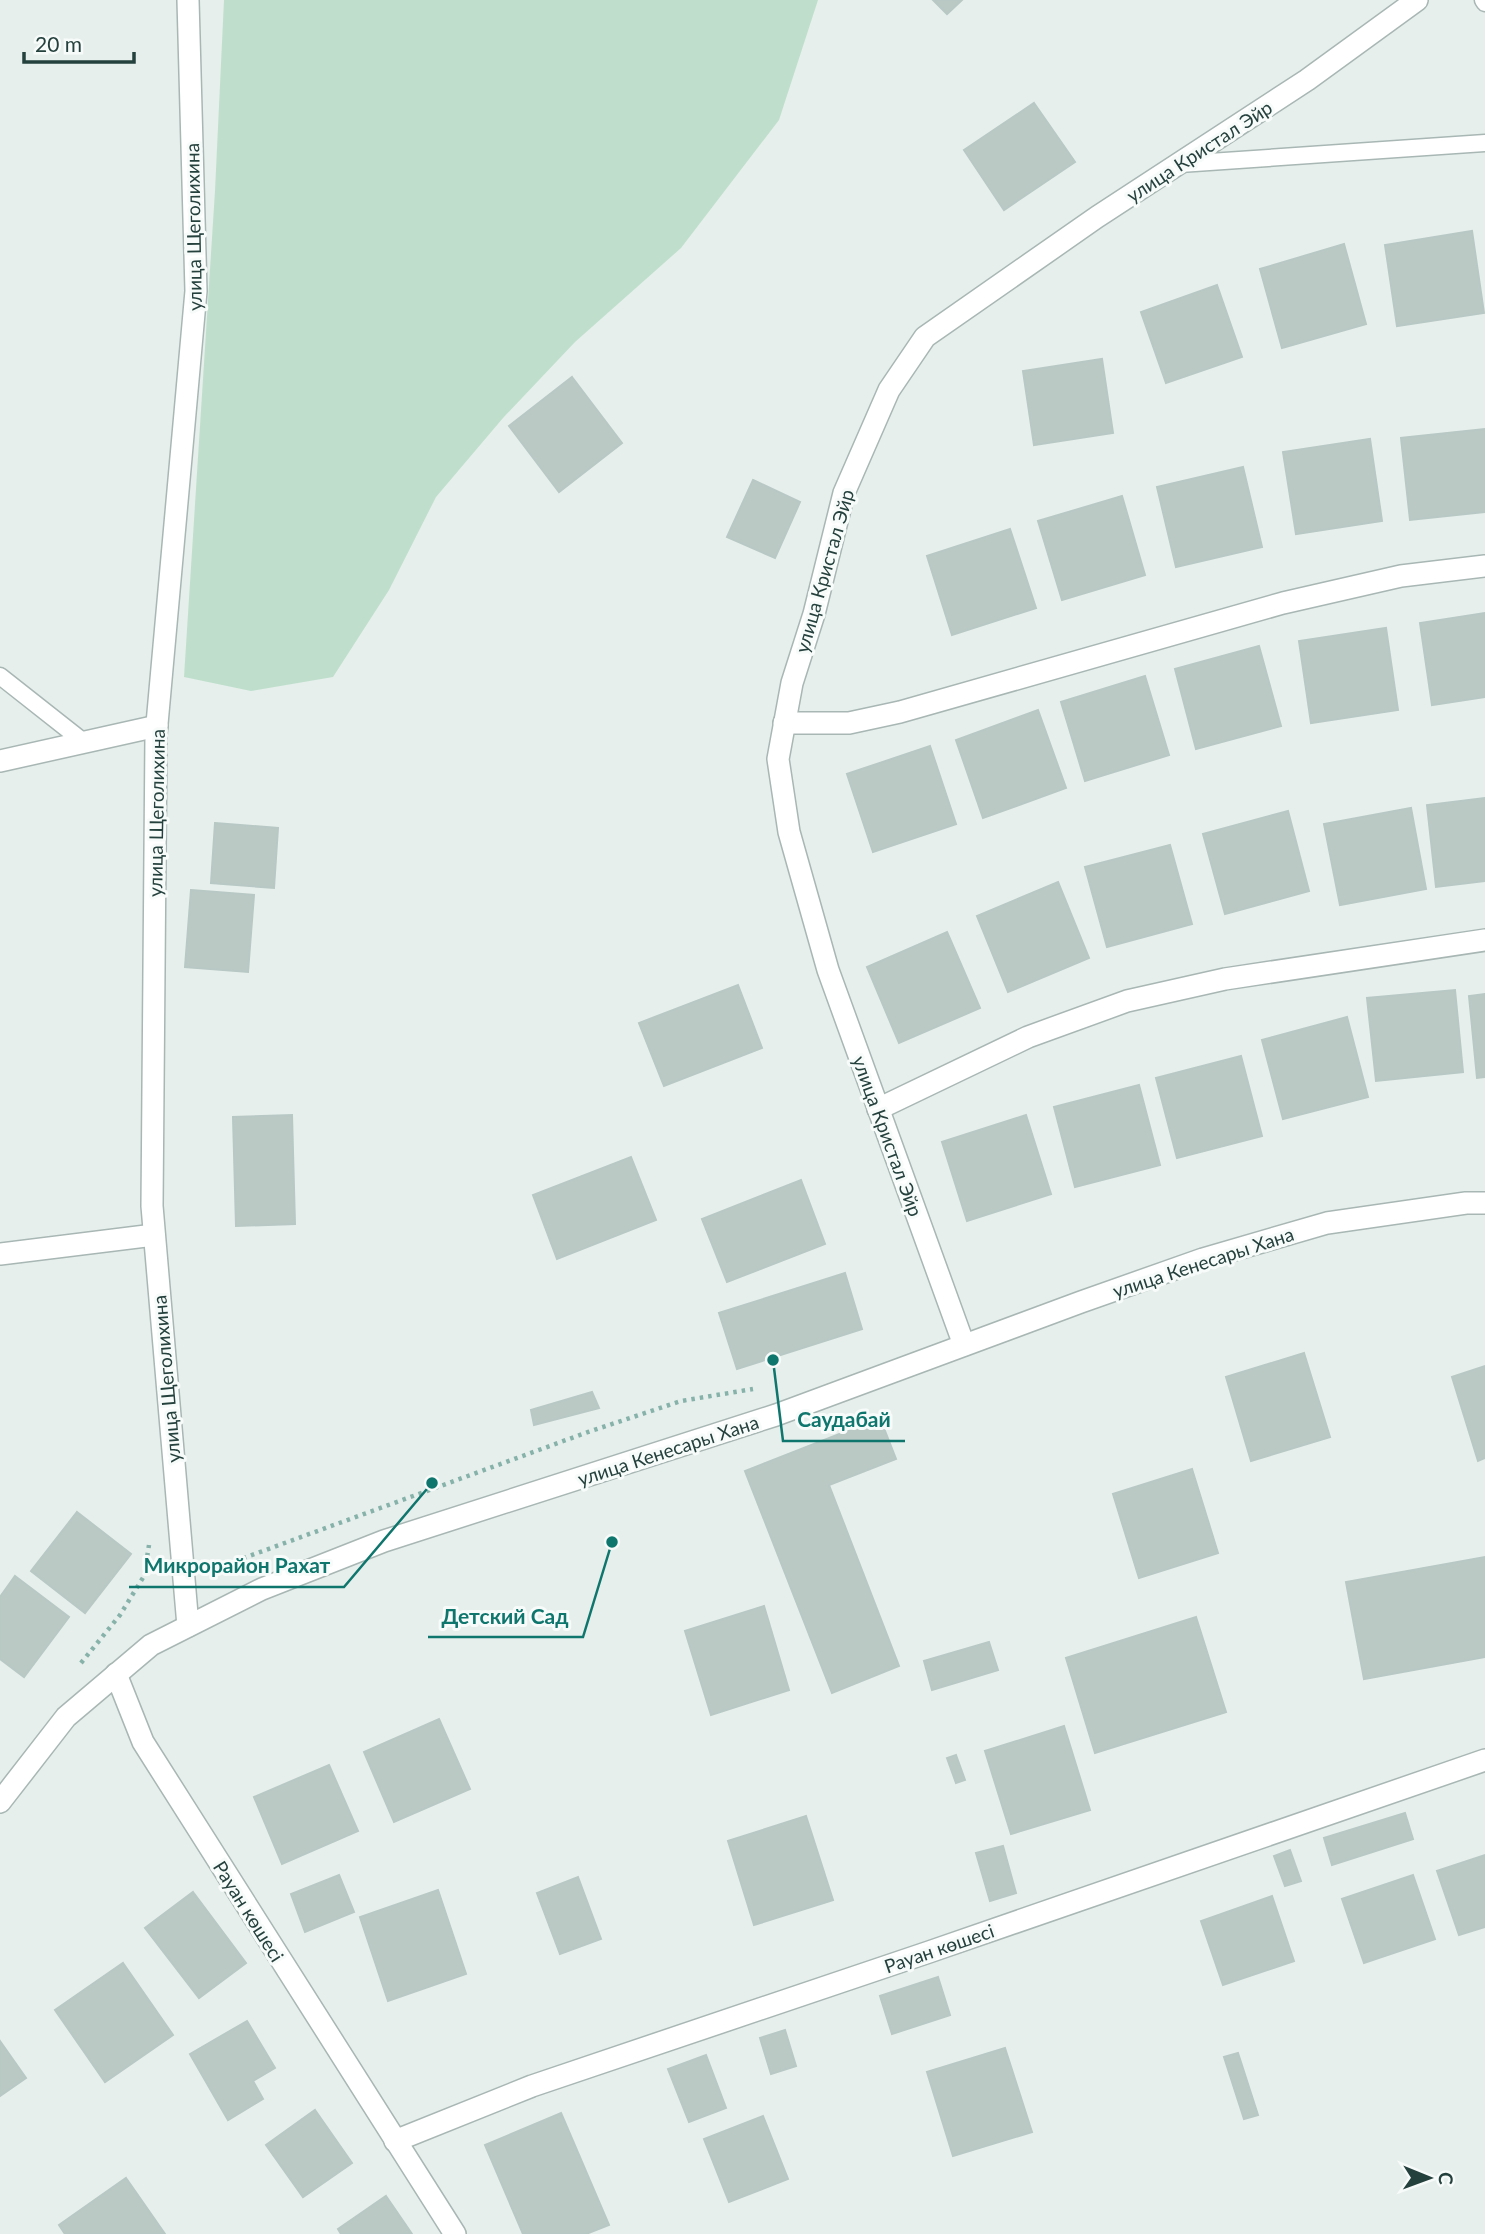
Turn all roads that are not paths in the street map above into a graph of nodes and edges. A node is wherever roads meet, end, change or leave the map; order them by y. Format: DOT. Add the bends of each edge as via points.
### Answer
graph roads {
  1 [pos="188,0"];
  2 [pos="1417,0"];
  3 [pos="1485,143"];
  4 [pos="1180,164"];
  5 [pos="1485,566"];
  6 [pos="0,676"];
  7 [pos="784,723"];
  8 [pos="157,726"];
  9 [pos="85,743"];
  10 [pos="0,761"];
  11 [pos="1485,940"];
  12 [pos="878,1109"];
  13 [pos="1485,1203"];
  14 [pos="154,1235"];
  15 [pos="0,1254"];
  16 [pos="964,1345"];
  17 [pos="188,1626"];
  18 [pos="116,1674"];
  19 [pos="1485,1760"];
  20 [pos="0,1802"];
  21 [pos="395,2141"];
  22 [pos="454,2234"];
  1 -- 8 [label="street, улица Щеголихина" via="197,291"];
  2 -- 4 [label="street, улица Кристал Эйр"];
  3 -- 4 [label="lane"];
  4 -- 7 [label="street, улица Кристал Эйр" via="925,337 889,390 844,492"];
  5 -- 7 [label="street" via="1401,576 1283,603 900,712 849,723"];
  6 -- 9 [label="lane"];
  7 -- 12 [label="street, улица Кристал Эйр" via="778,759 789,832 828,970"];
  8 -- 9 [label="street"];
  8 -- 14 [label="street, улица Щеголихина"];
  9 -- 10 [label="street"];
  11 -- 12 [label="street" via="1225,979 1128,1001 1028,1037"];
  12 -- 16 [label="street, улица Кристал Эйр"];
  13 -- 16 [label="street, улица Кенесары Хана" via="1327,1223 1203,1259"];
  14 -- 15 [label="street"];
  14 -- 17 [label="street, улица Щеголихина"];
  16 -- 17 [label="street, улица Кенесары Хана" via="776,1416 384,1541 262,1589"];
  17 -- 18 [label="street, улица Кенесары Хана" via="151,1644"];
  18 -- 20 [label="street, улица Кенесары Хана" via="66,1717"];
  18 -- 21 [label="street, Рауан көшесі" via="142,1742"];
  19 -- 21 [label="street, Рауан көшесі" via="532,2086"];
  21 -- 22 [label="street, Рауан көшесі"];
}
